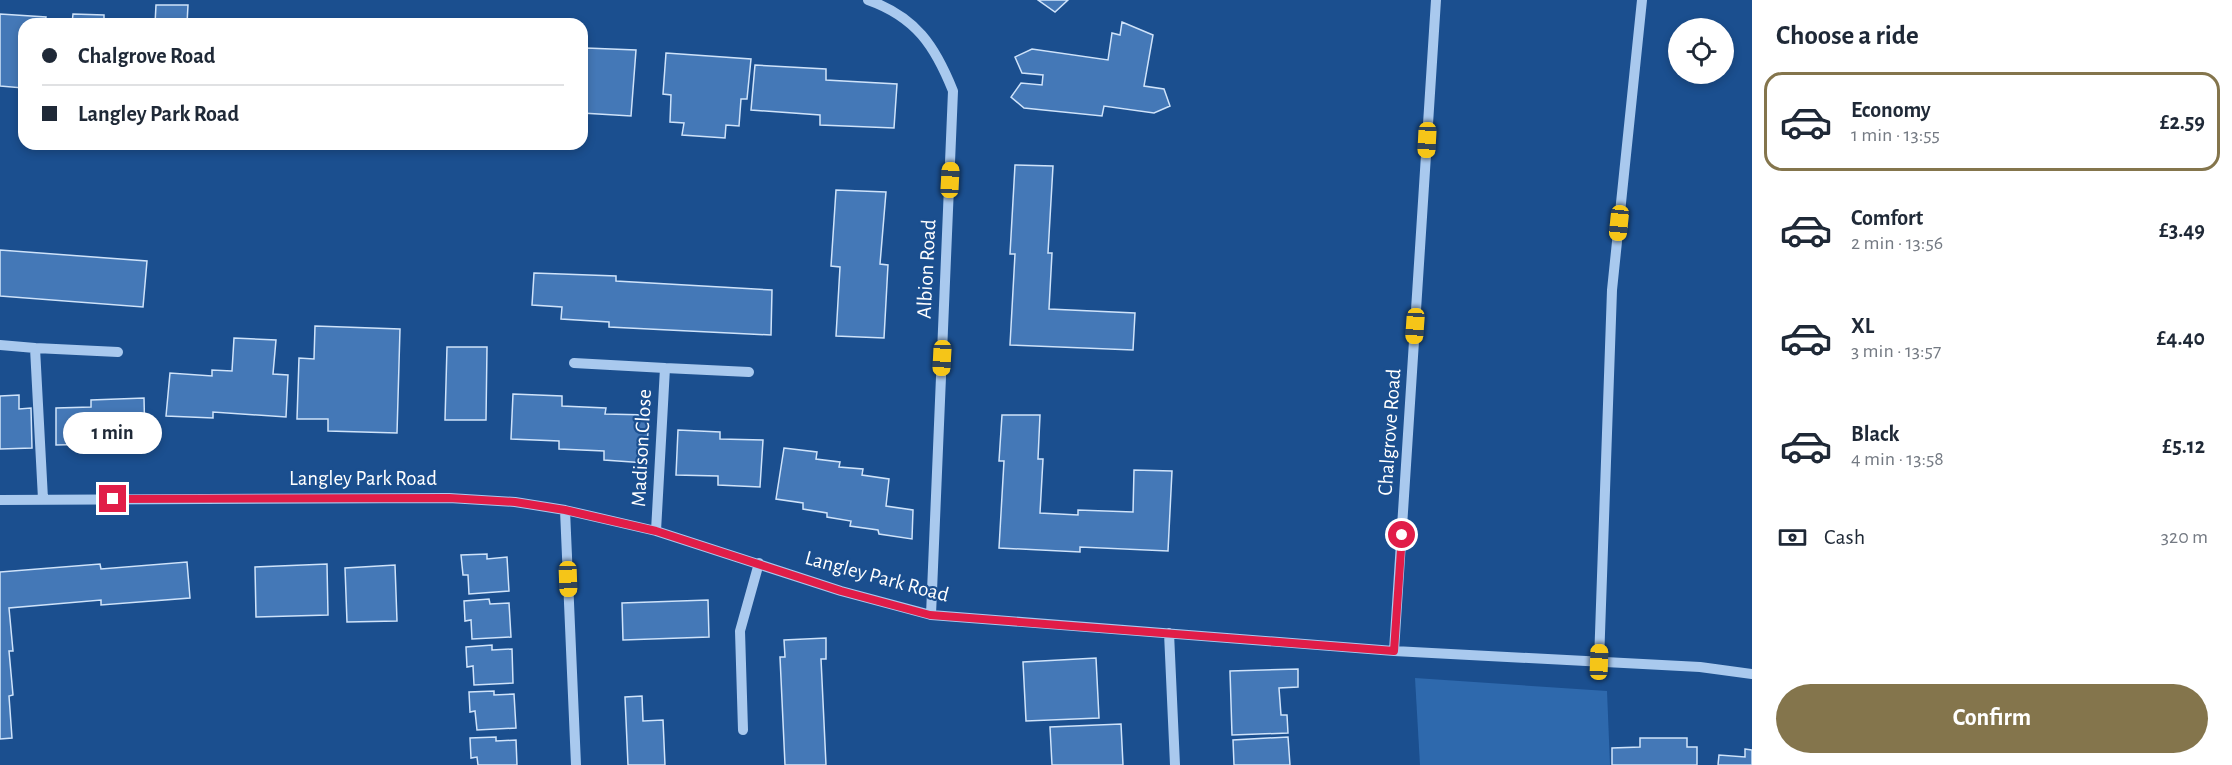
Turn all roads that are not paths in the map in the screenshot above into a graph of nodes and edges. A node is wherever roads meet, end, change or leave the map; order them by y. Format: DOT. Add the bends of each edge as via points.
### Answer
graph roads {
  1 [pos="868,0"];
  2 [pos="1436,0"];
  3 [pos="1642,0"];
  4 [pos="0,345"];
  5 [pos="35,348"];
  6 [pos="118,352"];
  7 [pos="574,363"];
  8 [pos="665,368"];
  9 [pos="749,372"];
  10 [pos="43,499"];
  11 [pos="0,500"];
  12 [pos="565,510"];
  13 [pos="656,531"];
  14 [pos="759,563"];
  15 [pos="930,615"];
  16 [pos="1169,633"];
  17 [pos="1394,651"];
  18 [pos="1599,662"];
  19 [pos="1752,674"];
  20 [pos="743,730"];
  21 [pos="576,765"];
  22 [pos="1175,765"];
  1 -- 15 [label="street, Albion Road" via="901,16 925,37 953,91"];
  2 -- 17 [label="street, Chalgrove Road"];
  3 -- 18 [label="street" via="1612,290"];
  4 -- 5 [label="street"];
  5 -- 6 [label="street"];
  5 -- 10 [label="street"];
  7 -- 8 [label="street, Madison Close"];
  8 -- 9 [label="street, Madison Close"];
  8 -- 13 [label="street, Madison Close"];
  10 -- 11 [label="street, Langley Park Road"];
  10 -- 12 [label="street, Langley Park Road" via="449,498"];
  12 -- 13 [label="street, Langley Park Road"];
  12 -- 21 [label="street"];
  13 -- 14 [label="street, Langley Park Road"];
  14 -- 15 [label="street, Langley Park Road"];
  14 -- 20 [label="street" via="740,631"];
  15 -- 16 [label="street, Langley Park Road"];
  16 -- 17 [label="street, Langley Park Road"];
  16 -- 22 [label="street"];
  17 -- 18 [label="street, Langley Park Road"];
  18 -- 19 [label="street, Langley Park Road"];
}
